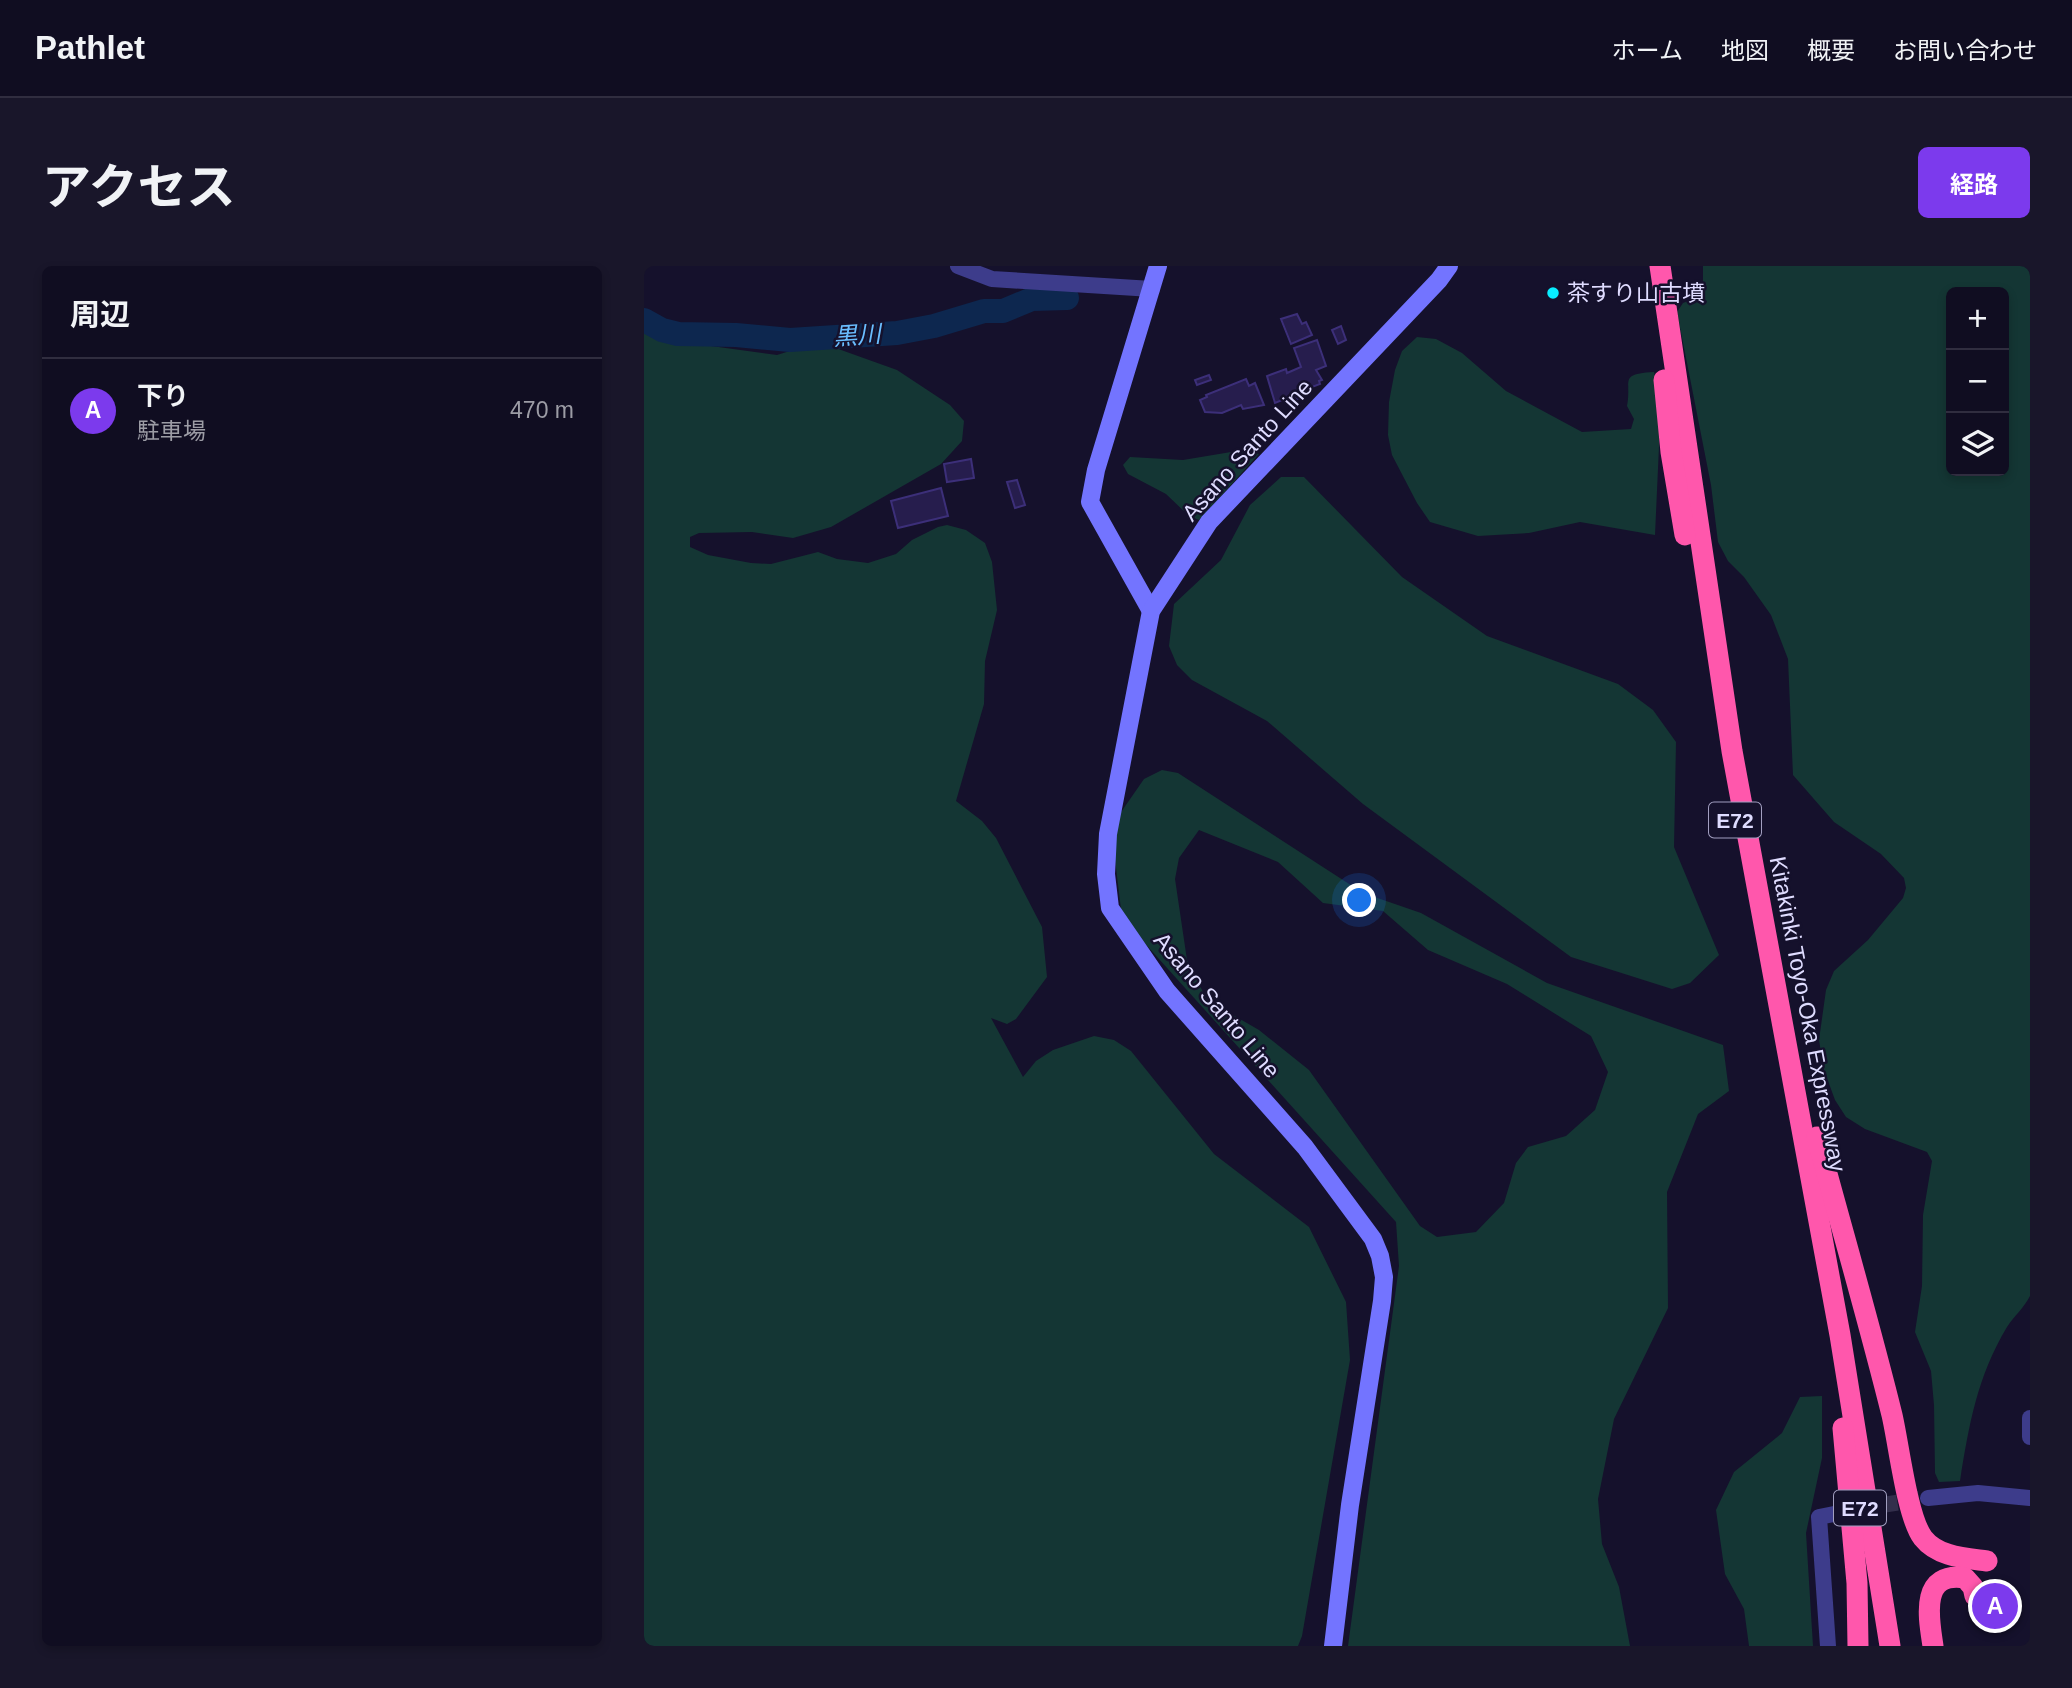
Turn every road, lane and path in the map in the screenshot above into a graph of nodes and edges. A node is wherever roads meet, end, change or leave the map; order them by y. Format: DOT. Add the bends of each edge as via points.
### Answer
graph roads {
  1 [pos="958,266"];
  2 [pos="1158,266"];
  3 [pos="1660,266"];
  4 [pos="1443,271"];
  5 [pos="1152,289"];
  6 [pos="1152,611"];
  7 [pos="1776,983"];
  8 [pos="1838,1371"];
  9 [pos="2030,1418"];
  10 [pos="2030,1437"];
  11 [pos="1928,1498"];
  12 [pos="2030,1498"];
  13 [pos="1834,1514"];
  14 [pos="1987,1561"];
  15 [pos="1975,1596"];
  16 [pos="1333,1646"];
  17 [pos="1828,1646"];
  18 [pos="1858,1646"];
  19 [pos="1881,1646"];
  20 [pos="1890,1646"];
  21 [pos="1933,1646"];
  1 -- 5 [label="street" via="992,279"];
  2 -- 5 [label="main road"];
  3 -- 7 [label="highway, Kitakinki Toyo-Oka Expressway / E72" via="1732,751"];
  3 -- 8 [label="highway, Kitakinki Toyo-Oka Expressway / E72" via="1671,452"];
  4 -- 6 [label="main road, Asano Santo Line" via="1209,522"];
  5 -- 6 [label="main road" via="1090,502"];
  6 -- 16 [label="main road, Asano Santo Line" via="1108,834 1110,908 1167,991 1305,1147 1349,1205 1373,1239 1384,1277"];
  7 -- 14 [label="highway" via="1886,1395 1914,1521 1939,1551"];
  7 -- 20 [label="highway, Kitakinki Toyo-Oka Expressway / E72"];
  8 -- 18 [label="highway" via="1857,1583"];
  8 -- 19 [label="highway, Kitakinki Toyo-Oka Expressway / E72"];
  9 -- 10 [label="street"];
  11 -- 12 [label="street" via="1978,1493"];
  13 -- 17 [label="street" via="1819,1517"];
  15 -- 21 [label="highway" via="1965,1578 1950,1578 1936,1586 1928,1601"];
}
